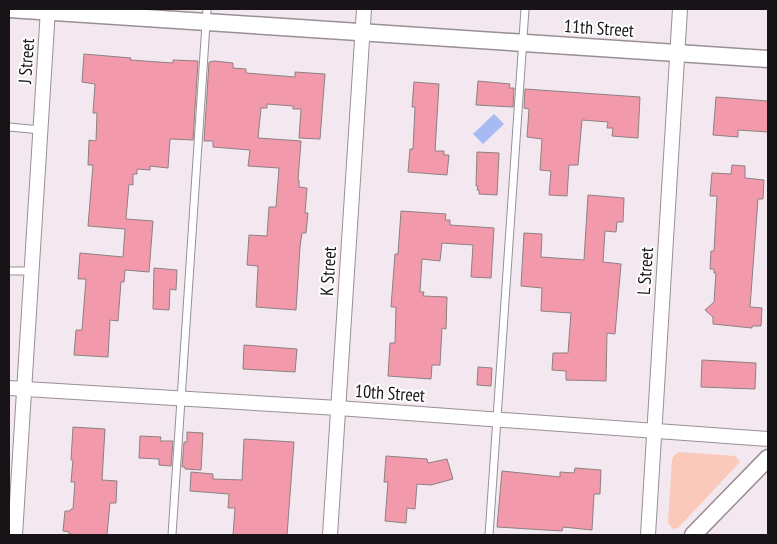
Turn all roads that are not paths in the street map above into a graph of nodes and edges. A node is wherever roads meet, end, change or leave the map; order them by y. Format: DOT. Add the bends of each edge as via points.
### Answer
graph roads {
  1 [pos="9,9"];
  2 [pos="364,9"];
  3 [pos="526,9"];
  4 [pos="680,9"];
  5 [pos="48,10"];
  6 [pos="207,16"];
  7 [pos="362,32"];
  8 [pos="524,42"];
  9 [pos="678,53"];
  10 [pos="768,59"];
  11 [pos="9,128"];
  12 [pos="41,130"];
  13 [pos="9,270"];
  14 [pos="32,272"];
  15 [pos="9,388"];
  16 [pos="24,389"];
  17 [pos="181,399"];
  18 [pos="338,408"];
  19 [pos="498,419"];
  20 [pos="654,430"];
  21 [pos="768,439"];
  22 [pos="768,458"];
  23 [pos="15,535"];
  24 [pos="172,535"];
  25 [pos="330,535"];
  26 [pos="490,535"];
  27 [pos="648,535"];
  28 [pos="693,535"];
  1 -- 5 [label="street, 11th Street"];
  2 -- 7 [label="street, K Street"];
  3 -- 8 [label="lane"];
  4 -- 9 [label="street, L Street"];
  5 -- 6 [label="street, 11th Street"];
  5 -- 12 [label="street, J Street"];
  6 -- 7 [label="street, 11th Street"];
  6 -- 17 [label="lane"];
  7 -- 8 [label="street, 11th Street"];
  7 -- 18 [label="street, K Street"];
  8 -- 9 [label="street, 11th Street"];
  8 -- 19 [label="lane"];
  9 -- 10 [label="street, 11th Street"];
  9 -- 20 [label="street, L Street"];
  11 -- 12 [label="lane"];
  12 -- 14 [label="street, J Street"];
  13 -- 14 [label="lane"];
  14 -- 16 [label="street, J Street"];
  15 -- 16 [label="street, 10th Street"];
  16 -- 17 [label="street, 10th Street"];
  16 -- 23 [label="street, J Street"];
  17 -- 18 [label="street, 10th Street"];
  17 -- 24 [label="lane"];
  18 -- 19 [label="street, 10th Street"];
  18 -- 25 [label="street, K Street"];
  19 -- 20 [label="street, 10th Street"];
  19 -- 26 [label="lane"];
  20 -- 21 [label="street, 10th Street"];
  20 -- 27 [label="street, L Street"];
  22 -- 28 [label="street"];
}
